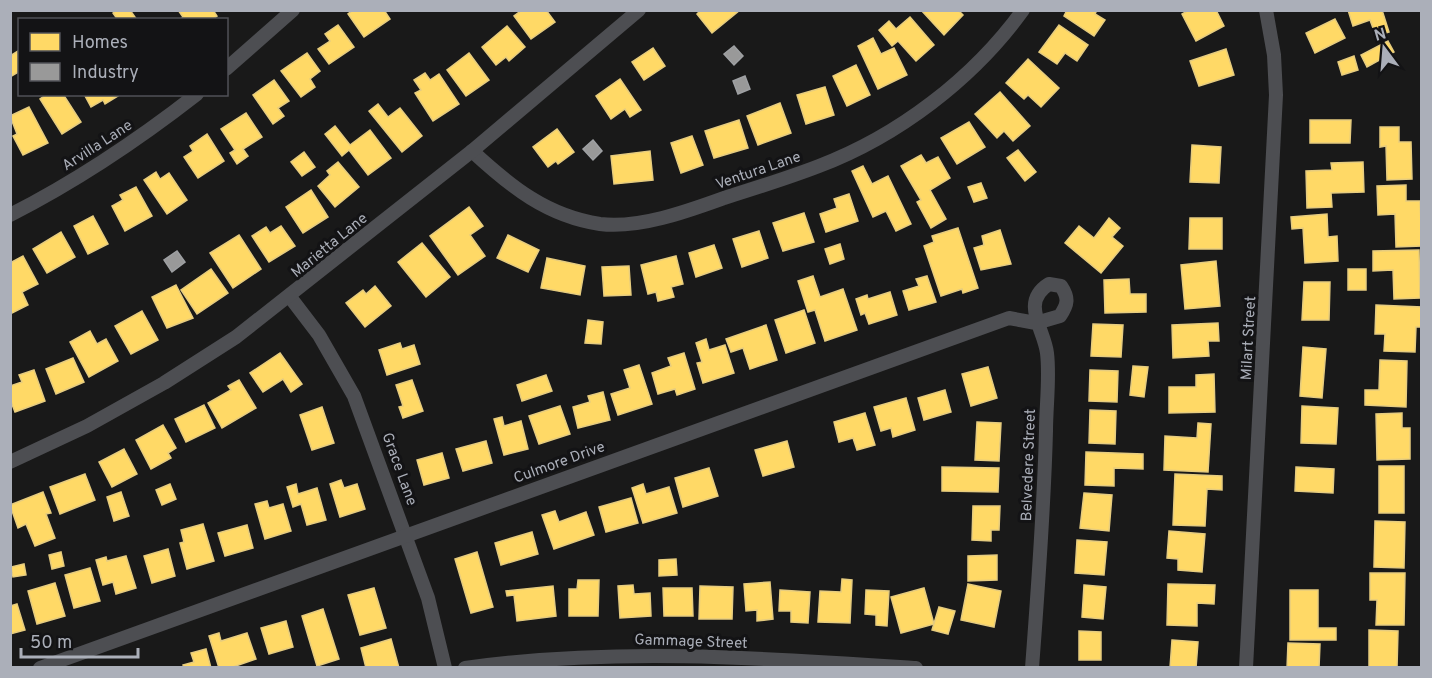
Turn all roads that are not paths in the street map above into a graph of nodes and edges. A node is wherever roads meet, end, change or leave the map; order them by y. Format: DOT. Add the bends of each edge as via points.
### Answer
graph roads {
  1 [pos="293,10"];
  2 [pos="639,10"];
  3 [pos="1023,10"];
  4 [pos="1266,10"];
  5 [pos="228,67"];
  6 [pos="194,96"];
  7 [pos="472,152"];
  8 [pos="10,215"];
  9 [pos="291,297"];
  10 [pos="1036,323"];
  11 [pos="10,462"];
  12 [pos="406,535"];
  13 [pos="40,668"];
  14 [pos="445,668"];
  15 [pos="465,668"];
  16 [pos="916,668"];
  17 [pos="1032,668"];
  18 [pos="1246,668"];
  1 -- 5 [label="street"];
  2 -- 7 [label="street, Marietta Lane"];
  3 -- 7 [label="street, Ventura Lane" via="985,57 915,114 871,142 820,165 652,221 602,224 561,215 532,201"];
  4 -- 18 [label="street, Milart Street" via="1276,95"];
  6 -- 8 [label="street, Arvilla Lane" via="130,144"];
  7 -- 9 [label="street, Marietta Lane"];
  9 -- 11 [label="street, Marietta Lane" via="164,383 87,426"];
  9 -- 12 [label="street, Grace Lane" via="319,335 354,396"];
  10 -- 10 [label="street" via="1034,304 1040,290 1049,284 1061,286 1067,295 1064,311 1060,316"];
  10 -- 12 [label="street, Culmore Drive" via="1008,318"];
  10 -- 17 [label="street, Belvedere Street" via="1047,352 1045,485"];
  12 -- 13 [label="street, Culmore Drive"];
  12 -- 14 [label="street, Grace Lane" via="428,598"];
  15 -- 16 [label="street, Gammage Street" via="579,656"];
}
